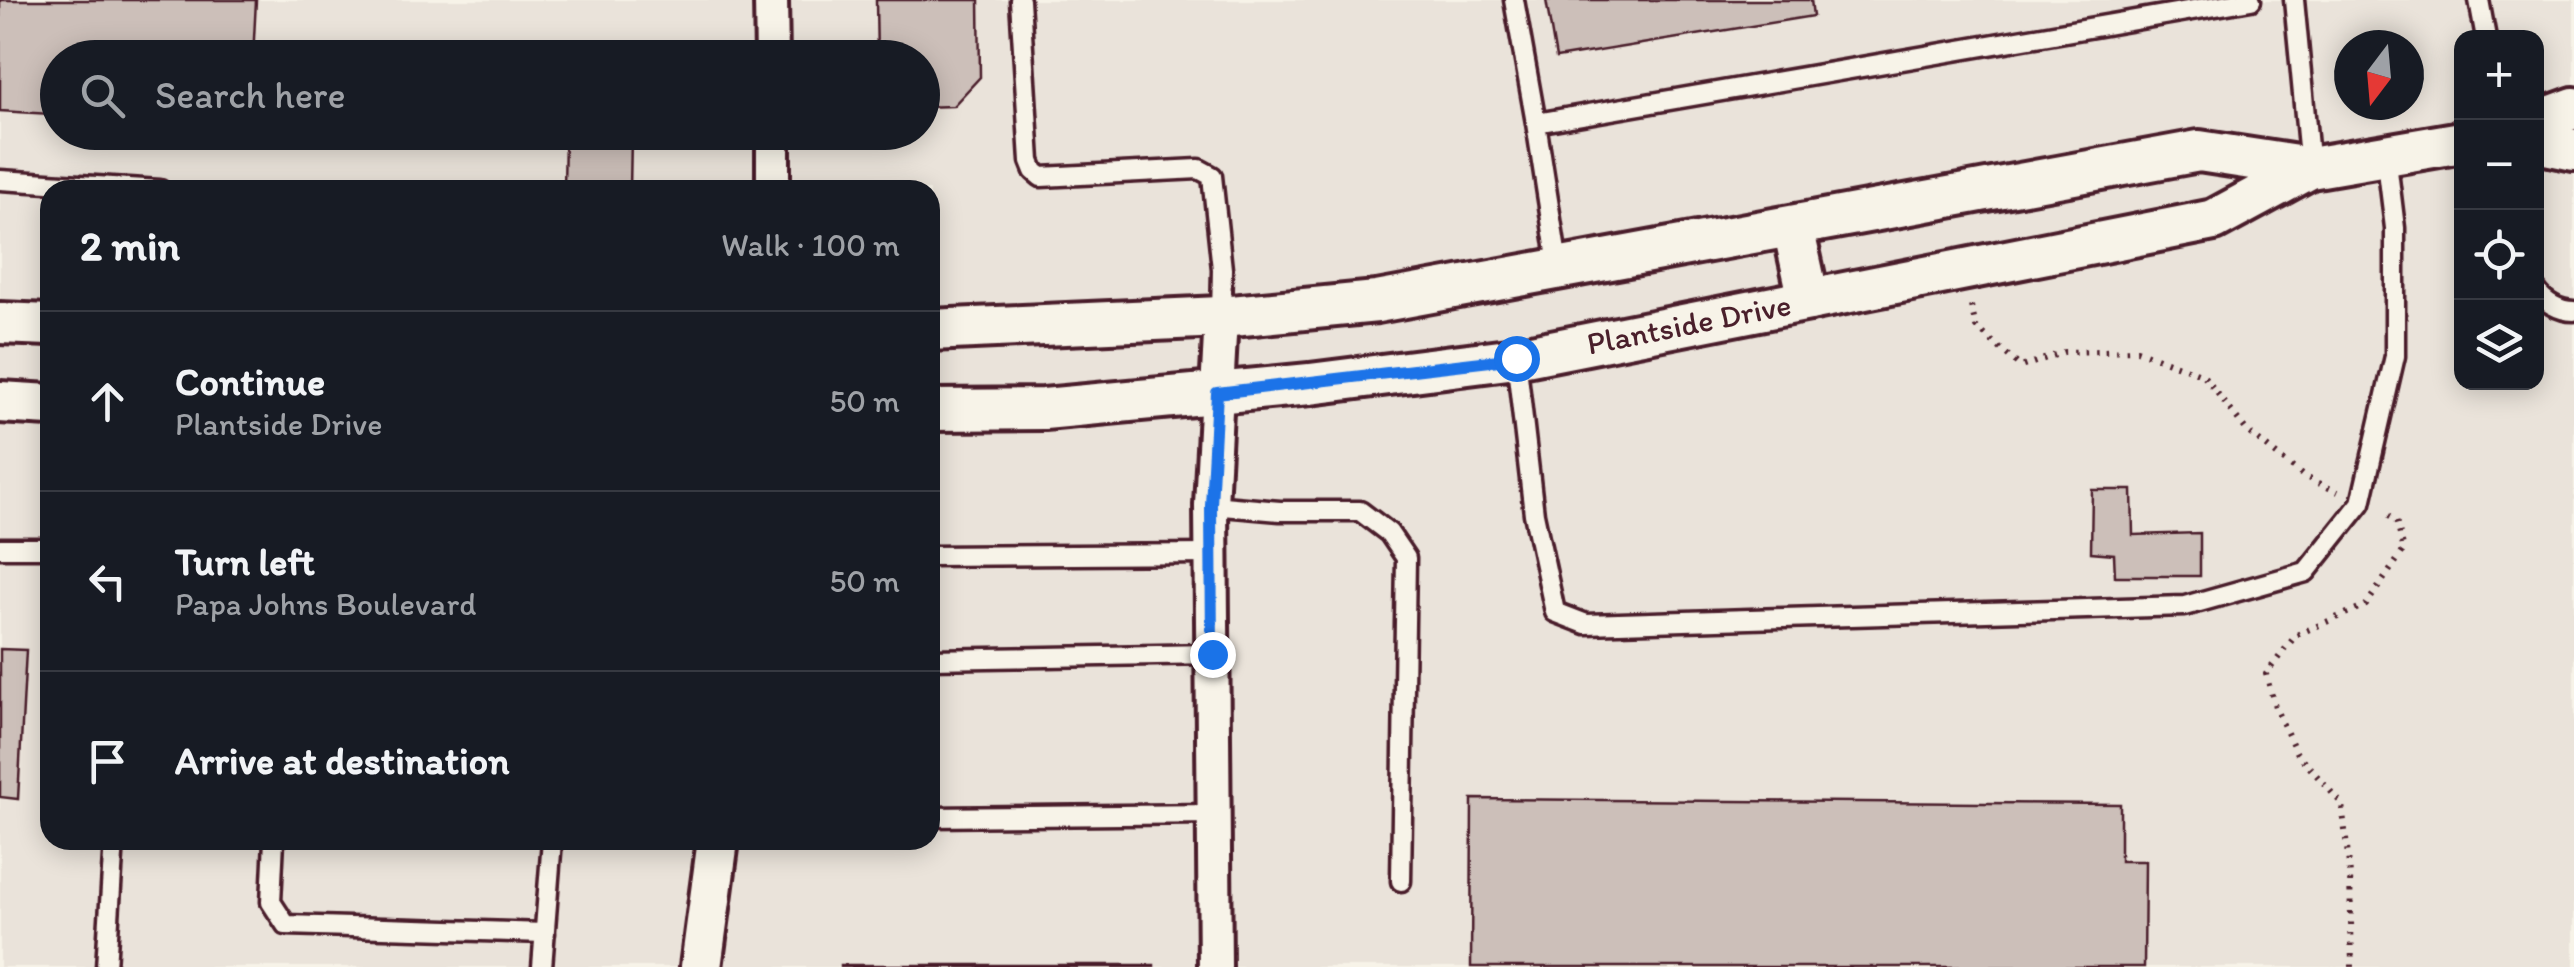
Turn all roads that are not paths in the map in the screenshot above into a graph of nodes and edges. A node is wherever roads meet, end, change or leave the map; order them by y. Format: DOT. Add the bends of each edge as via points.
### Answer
graph roads {
  1 [pos="771,0"];
  2 [pos="1020,0"];
  3 [pos="1514,0"];
  4 [pos="2251,0"];
  5 [pos="2294,0"];
  6 [pos="2479,0"];
  7 [pos="2485,30"];
  8 [pos="772,40"];
  9 [pos="2574,108"];
  10 [pos="2541,120"];
  11 [pos="1536,123"];
  12 [pos="2454,143"];
  13 [pos="2544,144"];
  14 [pos="773,150"];
  15 [pos="2574,150"];
  16 [pos="2386,154"];
  17 [pos="2310,168"];
  18 [pos="0,180"];
  19 [pos="774,180"];
  20 [pos="40,182"];
  21 [pos="1793,226"];
  22 [pos="1559,271"];
  23 [pos="1809,300"];
  24 [pos="2542,300"];
  25 [pos="2574,311"];
  26 [pos="1221,317"];
  27 [pos="0,323"];
  28 [pos="40,325"];
  29 [pos="940,330"];
  30 [pos="1516,358"];
  31 [pos="1217,393"];
  32 [pos="0,402"];
  33 [pos="40,404"];
  34 [pos="940,410"];
  35 [pos="1211,505"];
  36 [pos="0,548"];
  37 [pos="40,548"];
  38 [pos="1212,554"];
  39 [pos="940,556"];
  40 [pos="1212,654"];
  41 [pos="940,659"];
  42 [pos="1214,814"];
  43 [pos="940,817"];
  44 [pos="113,850"];
  45 [pos="274,850"];
  46 [pos="551,850"];
  47 [pos="717,850"];
  48 [pos="1401,881"];
  49 [pos="545,933"];
  50 [pos="106,967"];
  51 [pos="542,967"];
  52 [pos="701,967"];
  53 [pos="1215,967"];
  1 -- 8 [label="street"];
  2 -- 26 [label="lane" via="1034,171 1041,177 1199,169 1212,176"];
  3 -- 11 [label="lane"];
  4 -- 11 [label="lane"];
  5 -- 17 [label="lane"];
  6 -- 7 [label="lane"];
  9 -- 10 [label="street"];
  11 -- 22 [label="lane"];
  12 -- 16 [label="street, Plantside Drive"];
  13 -- 15 [label="street"];
  14 -- 19 [label="street"];
  16 -- 17 [label="street, Plantside Drive"];
  16 -- 30 [label="lane" via="2396,228 2395,356 2361,503 2306,572 2185,606 1586,624 1555,612 1534,514"];
  17 -- 21 [label="street, Plantside Drive" via="2198,152"];
  17 -- 23 [label="street, Plantside Drive" via="2214,220"];
  18 -- 20 [label="lane"];
  21 -- 22 [label="street, Plantside Drive"];
  21 -- 23 [label="street"];
  22 -- 26 [label="street, Plantside Drive" via="1377,302"];
  23 -- 30 [label="street, Plantside Drive"];
  24 -- 25 [label="lane"];
  26 -- 29 [label="street, Plantside Drive"];
  26 -- 31 [label="street"];
  27 -- 28 [label="street"];
  30 -- 31 [label="street, Plantside Drive"];
  31 -- 34 [label="street, Plantside Drive" via="1044,409"];
  31 -- 35 [label="street"];
  32 -- 33 [label="street"];
  35 -- 38 [label="street"];
  35 -- 48 [label="lane" via="1360,511 1389,533 1406,558"];
  36 -- 37 [label="lane"];
  38 -- 39 [label="lane"];
  38 -- 40 [label="street"];
  40 -- 41 [label="lane"];
  40 -- 42 [label="street"];
  42 -- 43 [label="lane"];
  42 -- 53 [label="street"];
  44 -- 50 [label="lane"];
  45 -- 49 [label="lane" via="272,902 286,925"];
  46 -- 49 [label="lane"];
  47 -- 52 [label="street"];
  49 -- 51 [label="lane"];
}
